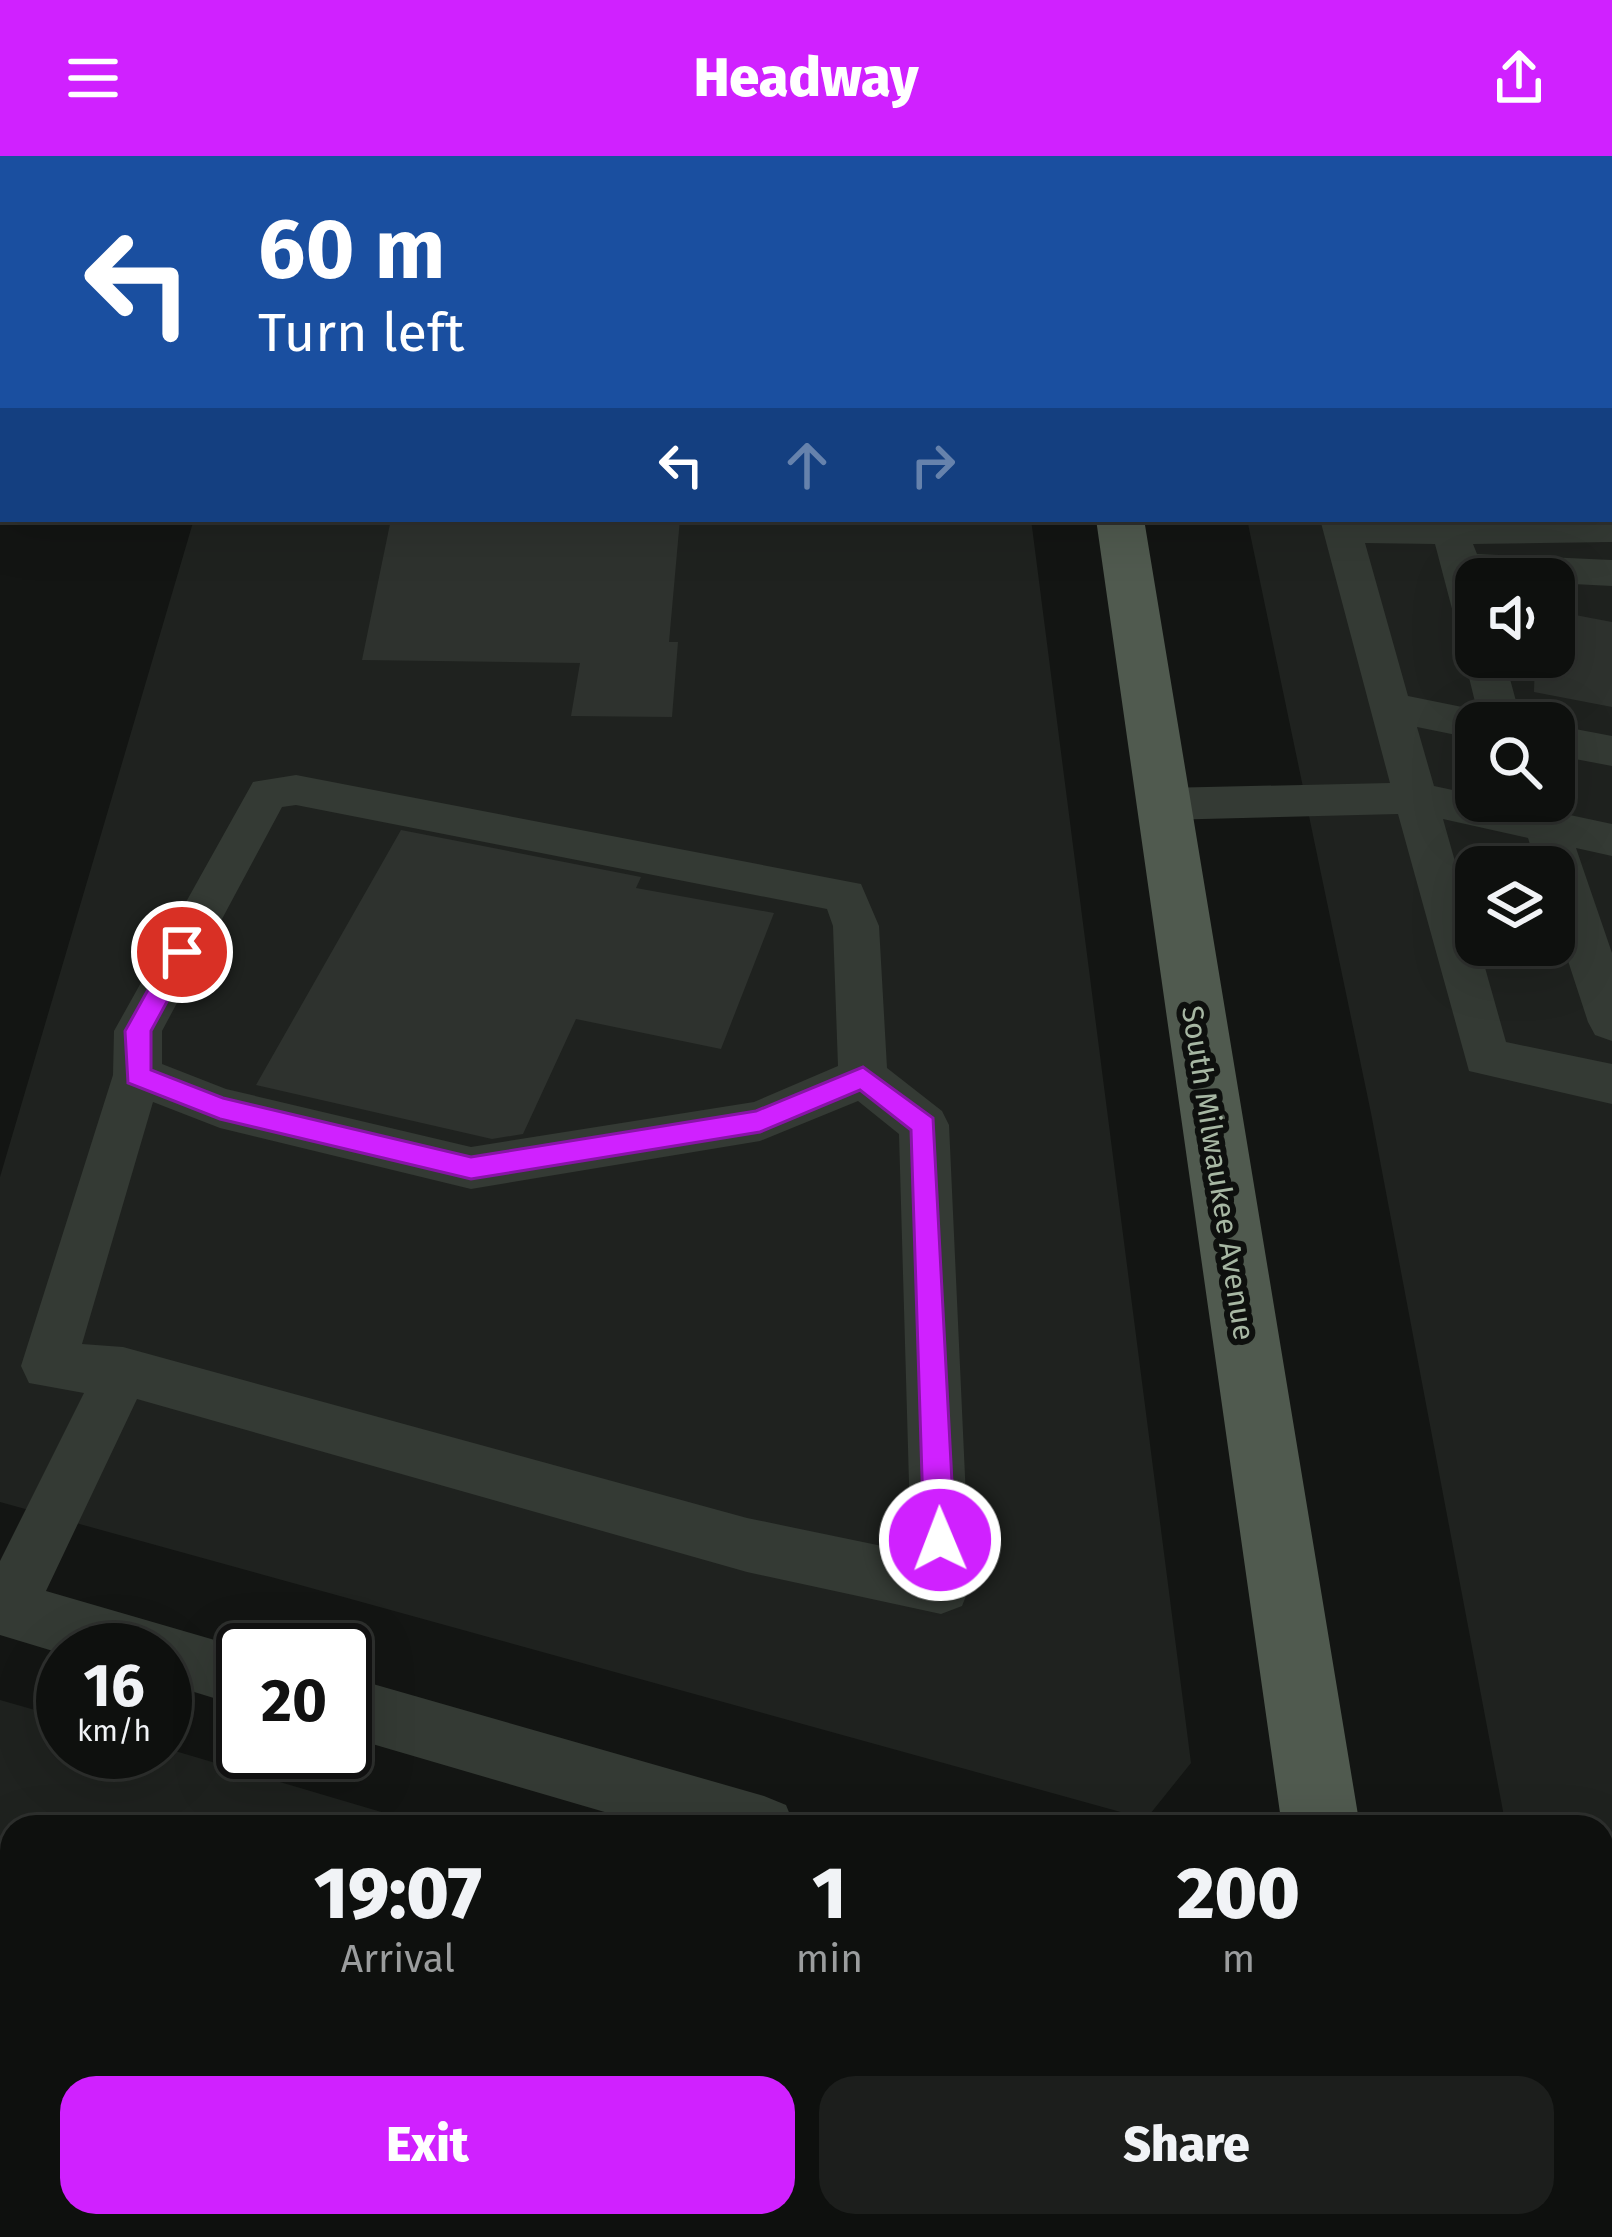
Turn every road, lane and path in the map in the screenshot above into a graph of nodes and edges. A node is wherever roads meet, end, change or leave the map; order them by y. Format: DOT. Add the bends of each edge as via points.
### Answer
graph roads {
  1 [pos="1120,522"];
  2 [pos="1340,525"];
  3 [pos="1612,530"];
  4 [pos="1455,549"];
  5 [pos="1458,558"];
  6 [pos="1612,573"];
  7 [pos="1390,707"];
  8 [pos="1455,720"];
  9 [pos="1575,744"];
  10 [pos="1612,752"];
  11 [pos="1416,798"];
  12 [pos="1163,805"];
  13 [pos="1546,826"];
  14 [pos="1612,840"];
  15 [pos="1612,1022"];
  16 [pos="137,1076"];
  17 [pos="863,1077"];
  18 [pos="1612,1084"];
  19 [pos="123,1371"];
  20 [pos="3,1608"];
  21 [pos="56,1623"];
  22 [pos="372,1714"];
  23 [pos="722,1815"];
  24 [pos="1319,1815"];
  1 -- 12 [label="main road, South Milwaukee Avenue"];
  2 -- 4 [label="street"];
  2 -- 7 [label="street"];
  3 -- 4 [label="street"];
  4 -- 5 [label="street"];
  4 -- 6 [label="street"];
  7 -- 8 [label="street"];
  7 -- 11 [label="street"];
  9 -- 10 [label="street"];
  11 -- 12 [label="street"];
  11 -- 13 [label="street"];
  11 -- 18 [label="street" via="1486,1057"];
  12 -- 24 [label="main road, South Milwaukee Avenue"];
  13 -- 14 [label="street"];
  13 -- 15 [label="street"];
  16 -- 17 [label="street" via="220,1108 471,1168 760,1121"];
  16 -- 17 [label="street" via="138,1031 268,793 296,790 844,896 856,926"];
  16 -- 19 [label="street" via="48,1366"];
  17 -- 19 [label="street" via="924,1125 941,1586 747,1545"];
  19 -- 20 [label="street"];
  20 -- 21 [label="street"];
  22 -- 23 [label="street"];
}
